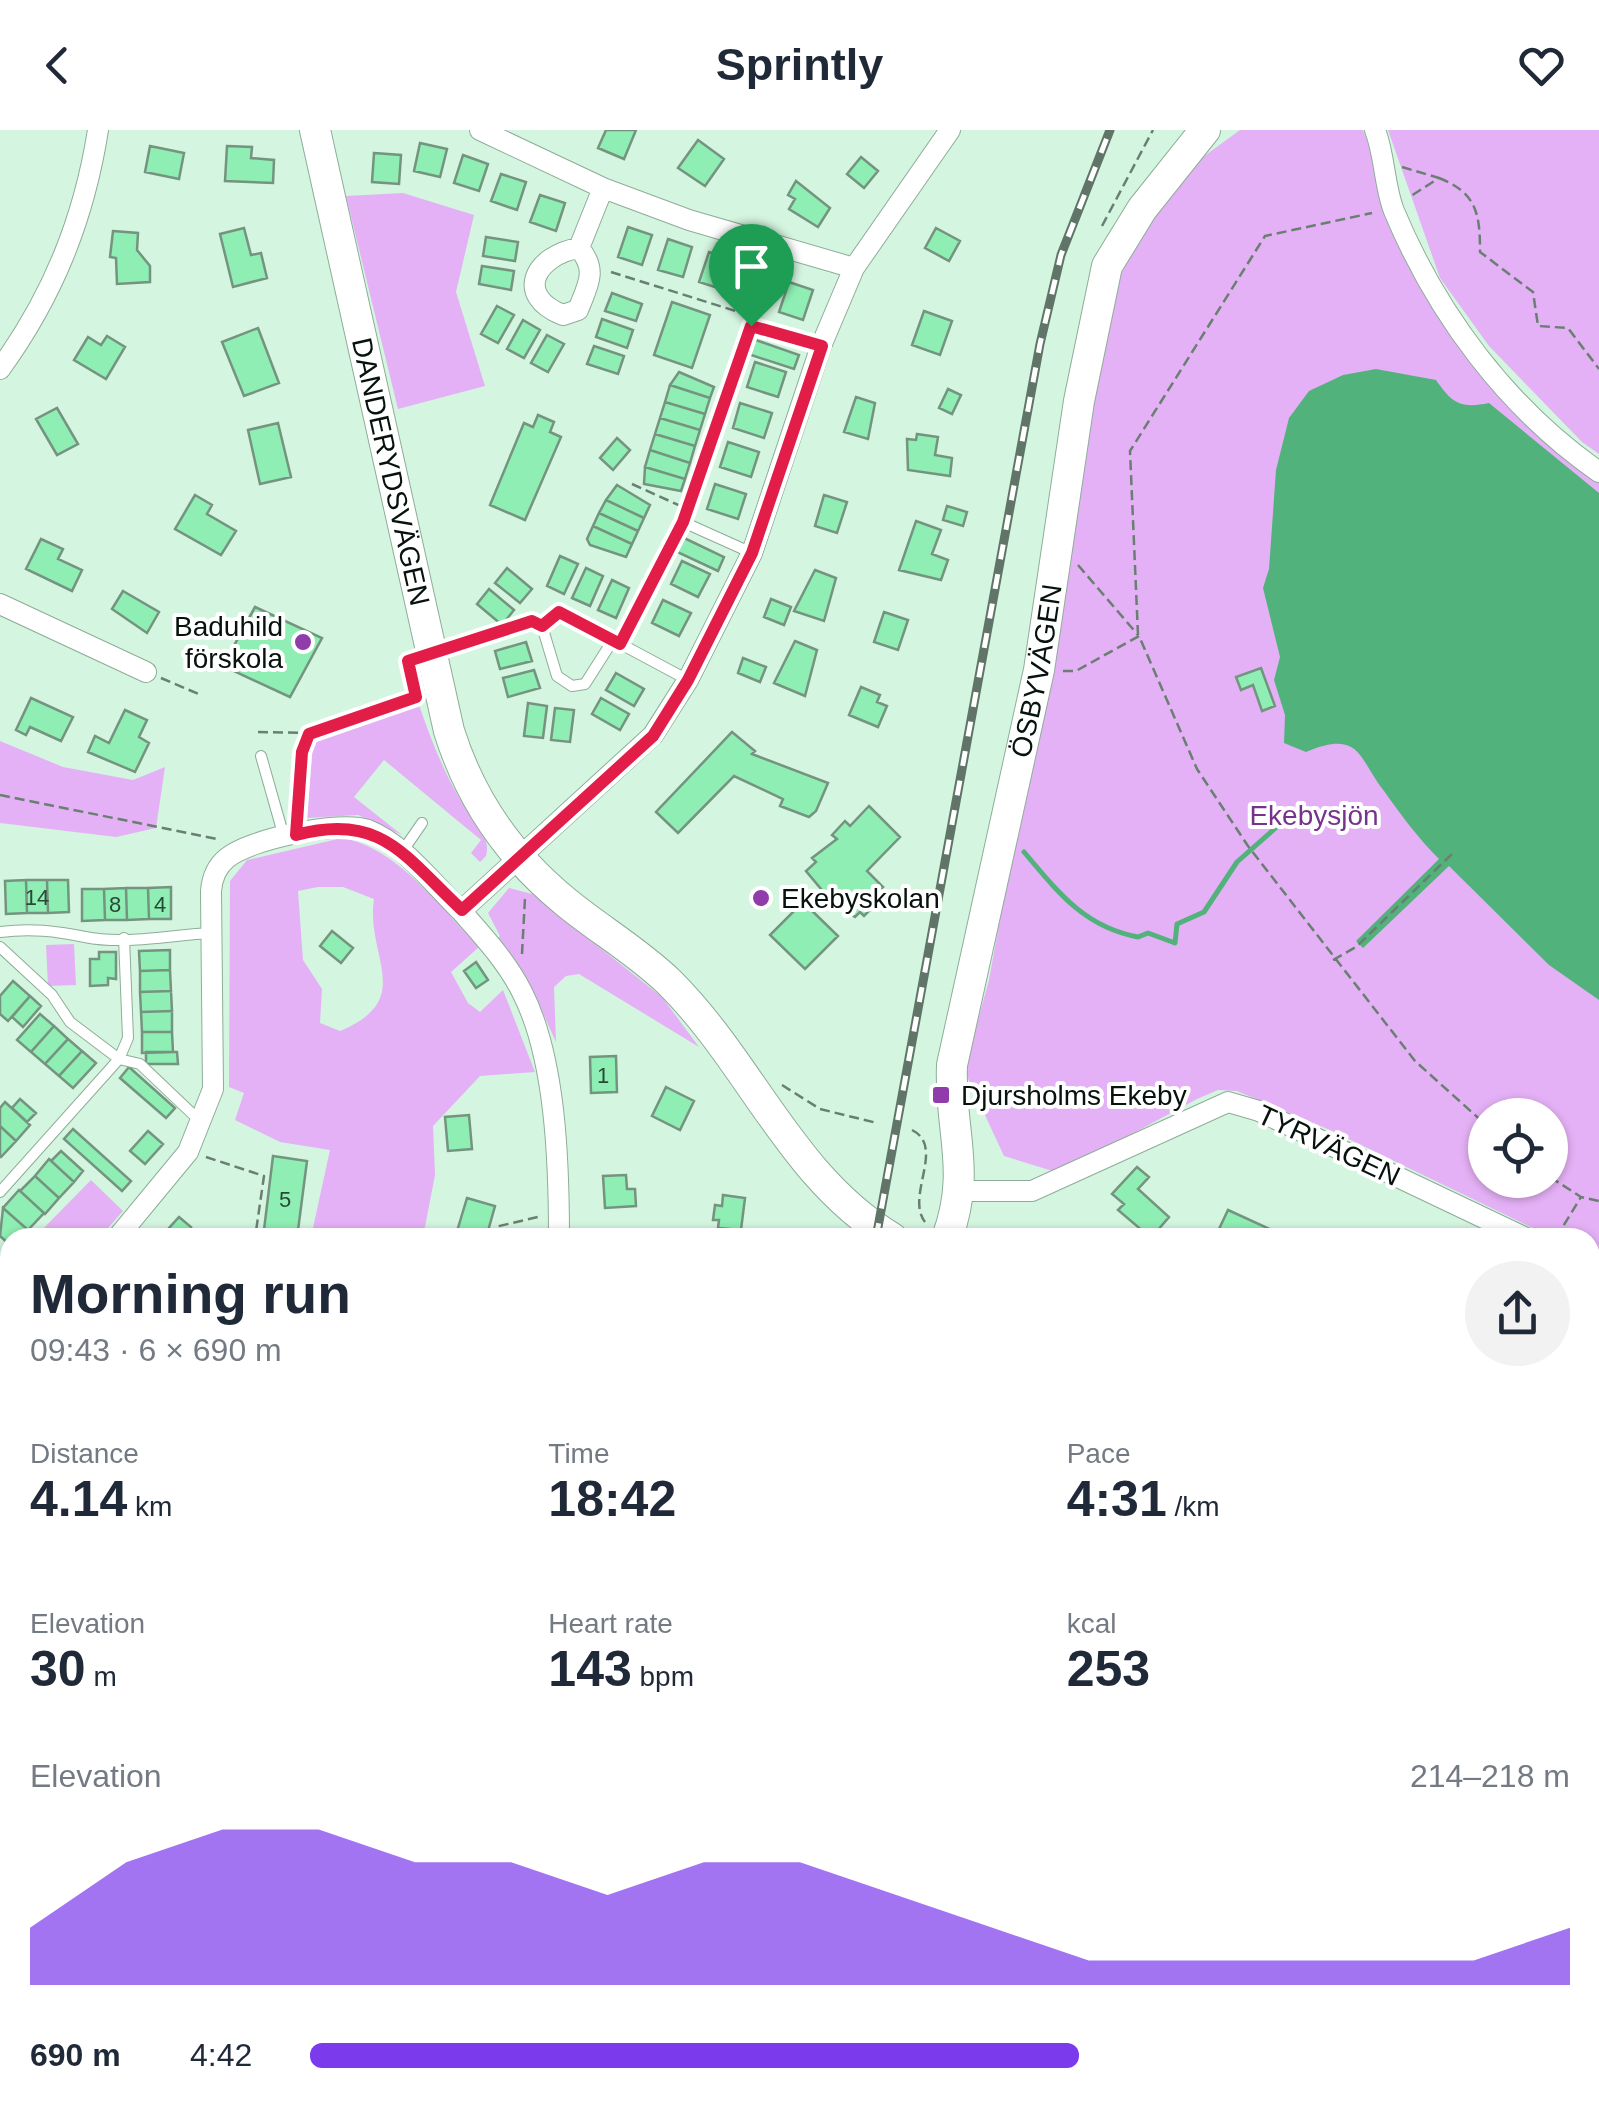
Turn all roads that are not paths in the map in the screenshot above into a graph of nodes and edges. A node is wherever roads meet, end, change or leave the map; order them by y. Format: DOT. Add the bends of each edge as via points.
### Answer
graph roads {
  1 [pos="98,130"];
  2 [pos="316,130"];
  3 [pos="480,130"];
  4 [pos="950,130"];
  5 [pos="1205,130"];
  6 [pos="1375,130"];
  7 [pos="602,188"];
  8 [pos="585,256"];
  9 [pos="854,268"];
  10 [pos="751,326"];
  11 [pos="822,346"];
  12 [pos="0,369"];
  13 [pos="1599,472"];
  14 [pos="683,522"];
  15 [pos="752,553"];
  16 [pos="0,604"];
  17 [pos="617,642"];
  18 [pos="146,672"];
  19 [pos="688,680"];
  20 [pos="261,756"];
  21 [pos="422,824"];
  22 [pos="290,836"];
  23 [pos="401,853"];
  24 [pos="523,875"];
  25 [pos="462,910"];
  26 [pos="0,932"];
  27 [pos="211,933"];
  28 [pos="124,938"];
  29 [pos="0,948"];
  30 [pos="119,1059"];
  31 [pos="202,1123"];
  32 [pos="961,1191"];
  33 [pos="0,1192"];
  34 [pos="855,1226"];
  35 [pos="125,1228"];
  36 [pos="559,1228"];
  37 [pos="940,1228"];
  38 [pos="1505,1228"];
  1 -- 12 [label="street" via="91,177 61,269"];
  2 -- 24 [label="street, DANDERYDSVÄGEN" via="378,425 440,653 460,764"];
  3 -- 7 [label="street"];
  4 -- 9 [label="street"];
  5 -- 32 [label="street, ÖSBYVÄGEN" via="1106,266 1092,325 1038,670 952,1065"];
  6 -- 13 [label="street" via="1393,208 1446,312 1516,402"];
  7 -- 8 [label="street"];
  7 -- 9 [label="street"];
  9 -- 11 [label="street"];
  10 -- 11 [label="lane"];
  11 -- 15 [label="street"];
  14 -- 15 [label="lane"];
  15 -- 19 [label="street"];
  16 -- 18 [label="street"];
  17 -- 17 [label="lane" via="585,684 572,686 558,676 542,626 559,612"];
  17 -- 19 [label="lane"];
  19 -- 24 [label="street" via="653,736"];
  20 -- 22 [label="lane"];
  21 -- 23 [label="lane"];
  22 -- 23 [label="street" via="347,826 368,830"];
  22 -- 27 [label="street" via="230,856 212,878"];
  23 -- 25 [label="street"];
  24 -- 25 [label="street"];
  24 -- 34 [label="street, DANDERYDSVÄGEN" via="669,982"];
  25 -- 36 [label="street" via="519,987 540,1042"];
  26 -- 28 [label="lane" via="68,930"];
  27 -- 28 [label="lane"];
  27 -- 31 [label="street" via="213,1089"];
  28 -- 30 [label="lane" via="128,1038"];
  29 -- 30 [label="lane" via="52,995 70,1022"];
  30 -- 31 [label="lane" via="140,1064"];
  30 -- 33 [label="lane"];
  31 -- 35 [label="street" via="188,1152"];
  32 -- 37 [label="street, ÖSBYVÄGEN"];
  32 -- 38 [label="street, TYRVÄGEN" via="1032,1191 1228,1102"];
}
